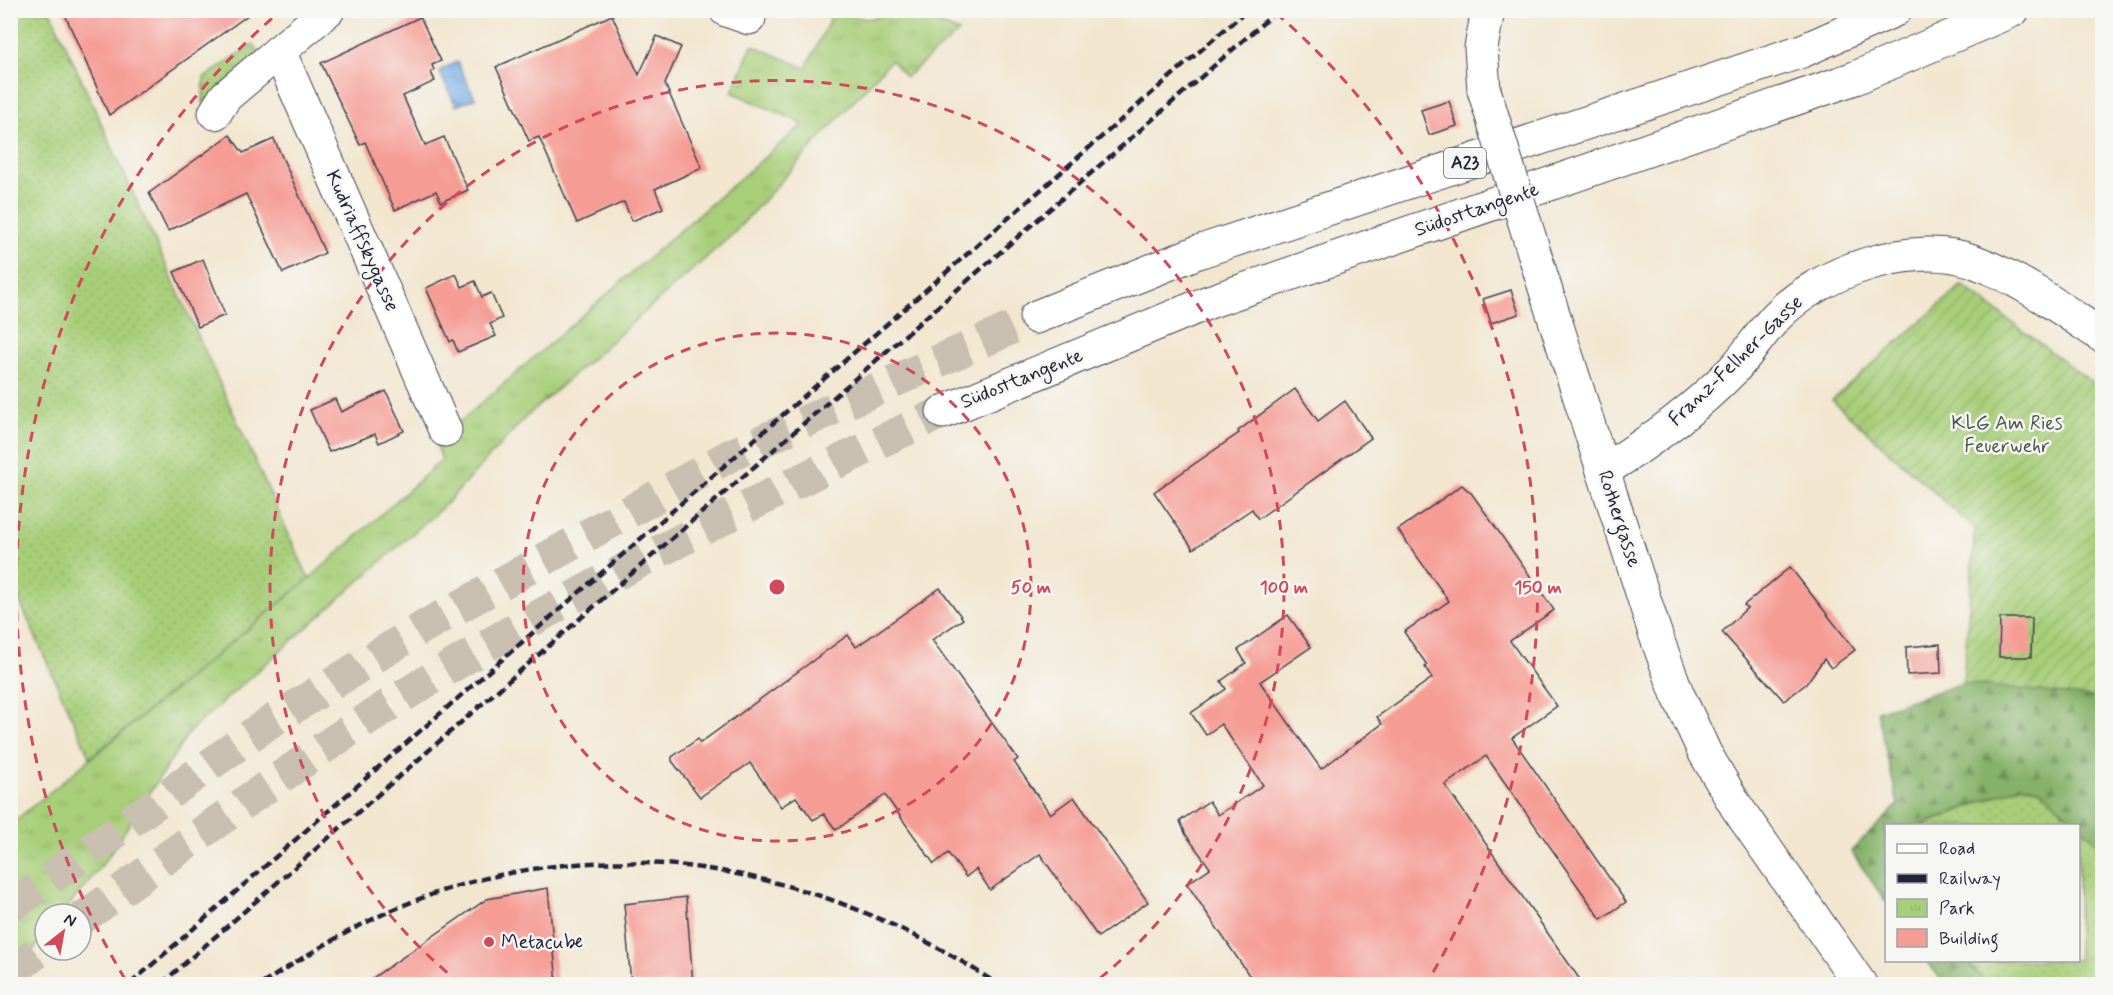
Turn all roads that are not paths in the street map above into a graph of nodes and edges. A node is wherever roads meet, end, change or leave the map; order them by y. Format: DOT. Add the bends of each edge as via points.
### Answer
graph roads {
  1 [pos="328,10"];
  2 [pos="1895,10"];
  3 [pos="2013,10"];
  4 [pos="1487,11"];
  5 [pos="279,51"];
  6 [pos="215,113"];
  7 [pos="1036,317"];
  8 [pos="2103,336"];
  9 [pos="943,412"];
  10 [pos="445,430"];
  11 [pos="1603,471"];
  12 [pos="1860,984"];
  1 -- 5 [label="main road"];
  2 -- 7 [label="main road, A23" via="1802,51 1198,252"];
  3 -- 9 [label="main road, Südosttangente / A23" via="1855,78 1209,302"];
  4 -- 11 [label="main road, Rothergasse, bridge" via="1481,48 1484,90"];
  5 -- 6 [label="main road" via="225,97"];
  5 -- 10 [label="main road, Kudriaffskygasse"];
  8 -- 11 [label="main road, Franz-Fellner-Gasse" via="2020,281 1970,260 1912,255 1863,264 1816,284 1777,316 1733,370 1674,423"];
  11 -- 12 [label="main road, Rothergasse" via="1655,633 1705,753 1736,806"];
}
